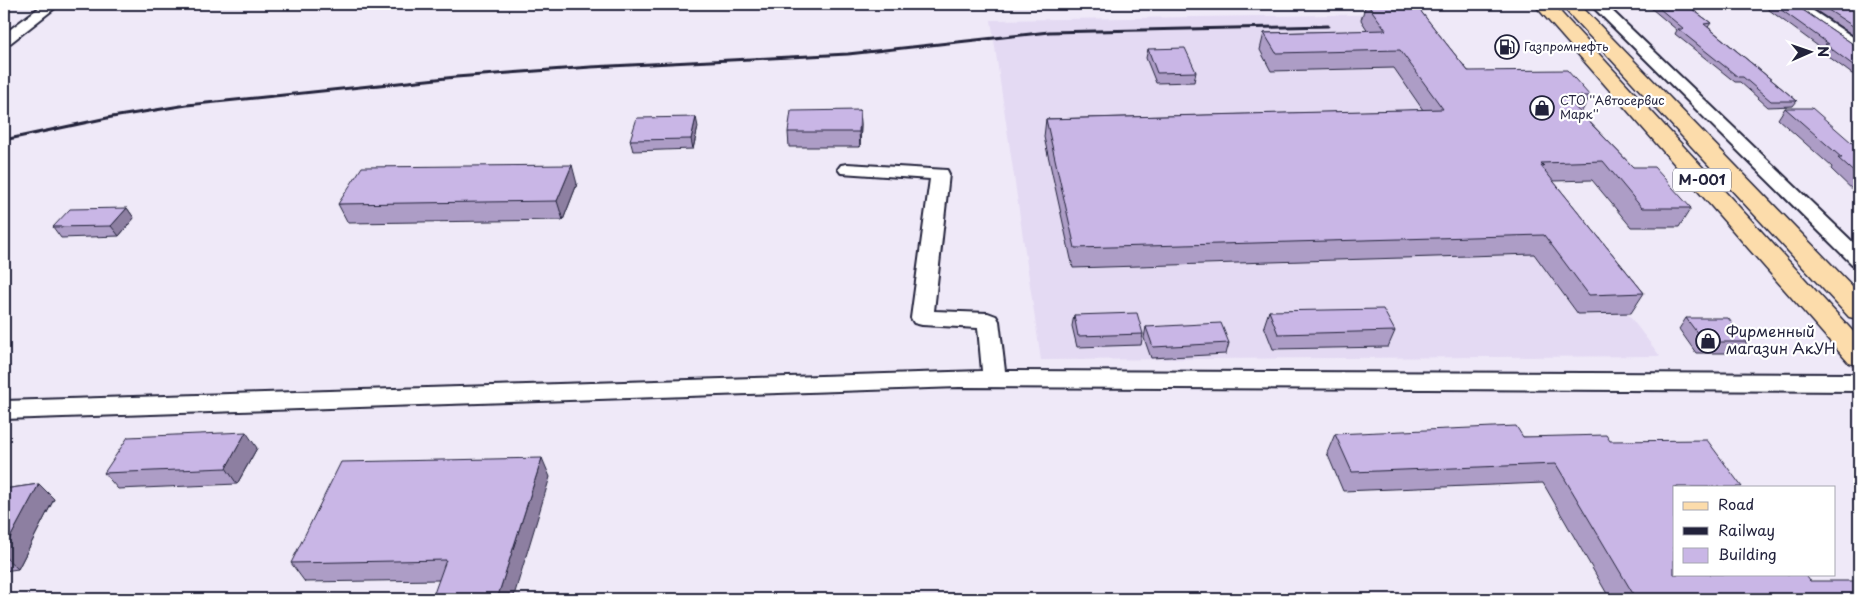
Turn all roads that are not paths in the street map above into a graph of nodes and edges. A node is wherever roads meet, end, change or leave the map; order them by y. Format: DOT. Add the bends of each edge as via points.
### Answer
graph roads {
  1 [pos="53,4"];
  2 [pos="1543,4"];
  3 [pos="1569,4"];
  4 [pos="1597,4"];
  5 [pos="1794,4"];
  6 [pos="4,41"];
  7 [pos="1859,48"];
  8 [pos="847,169"];
  9 [pos="1859,234"];
  10 [pos="1836,236"];
  11 [pos="1859,260"];
  12 [pos="1859,310"];
  13 [pos="1859,356"];
  14 [pos="994,379"];
  15 [pos="1859,383"];
  16 [pos="4,410"];
  1 -- 6 [label="street"];
  2 -- 13 [label="main road, M-001"];
  3 -- 12 [label="main road, M-001"];
  4 -- 10 [label="street"];
  5 -- 7 [label="street"];
  8 -- 14 [label="street" via="940,174 922,318 988,321"];
  9 -- 10 [label="street"];
  10 -- 11 [label="street"];
  14 -- 15 [label="street"];
  14 -- 16 [label="street"];
}
